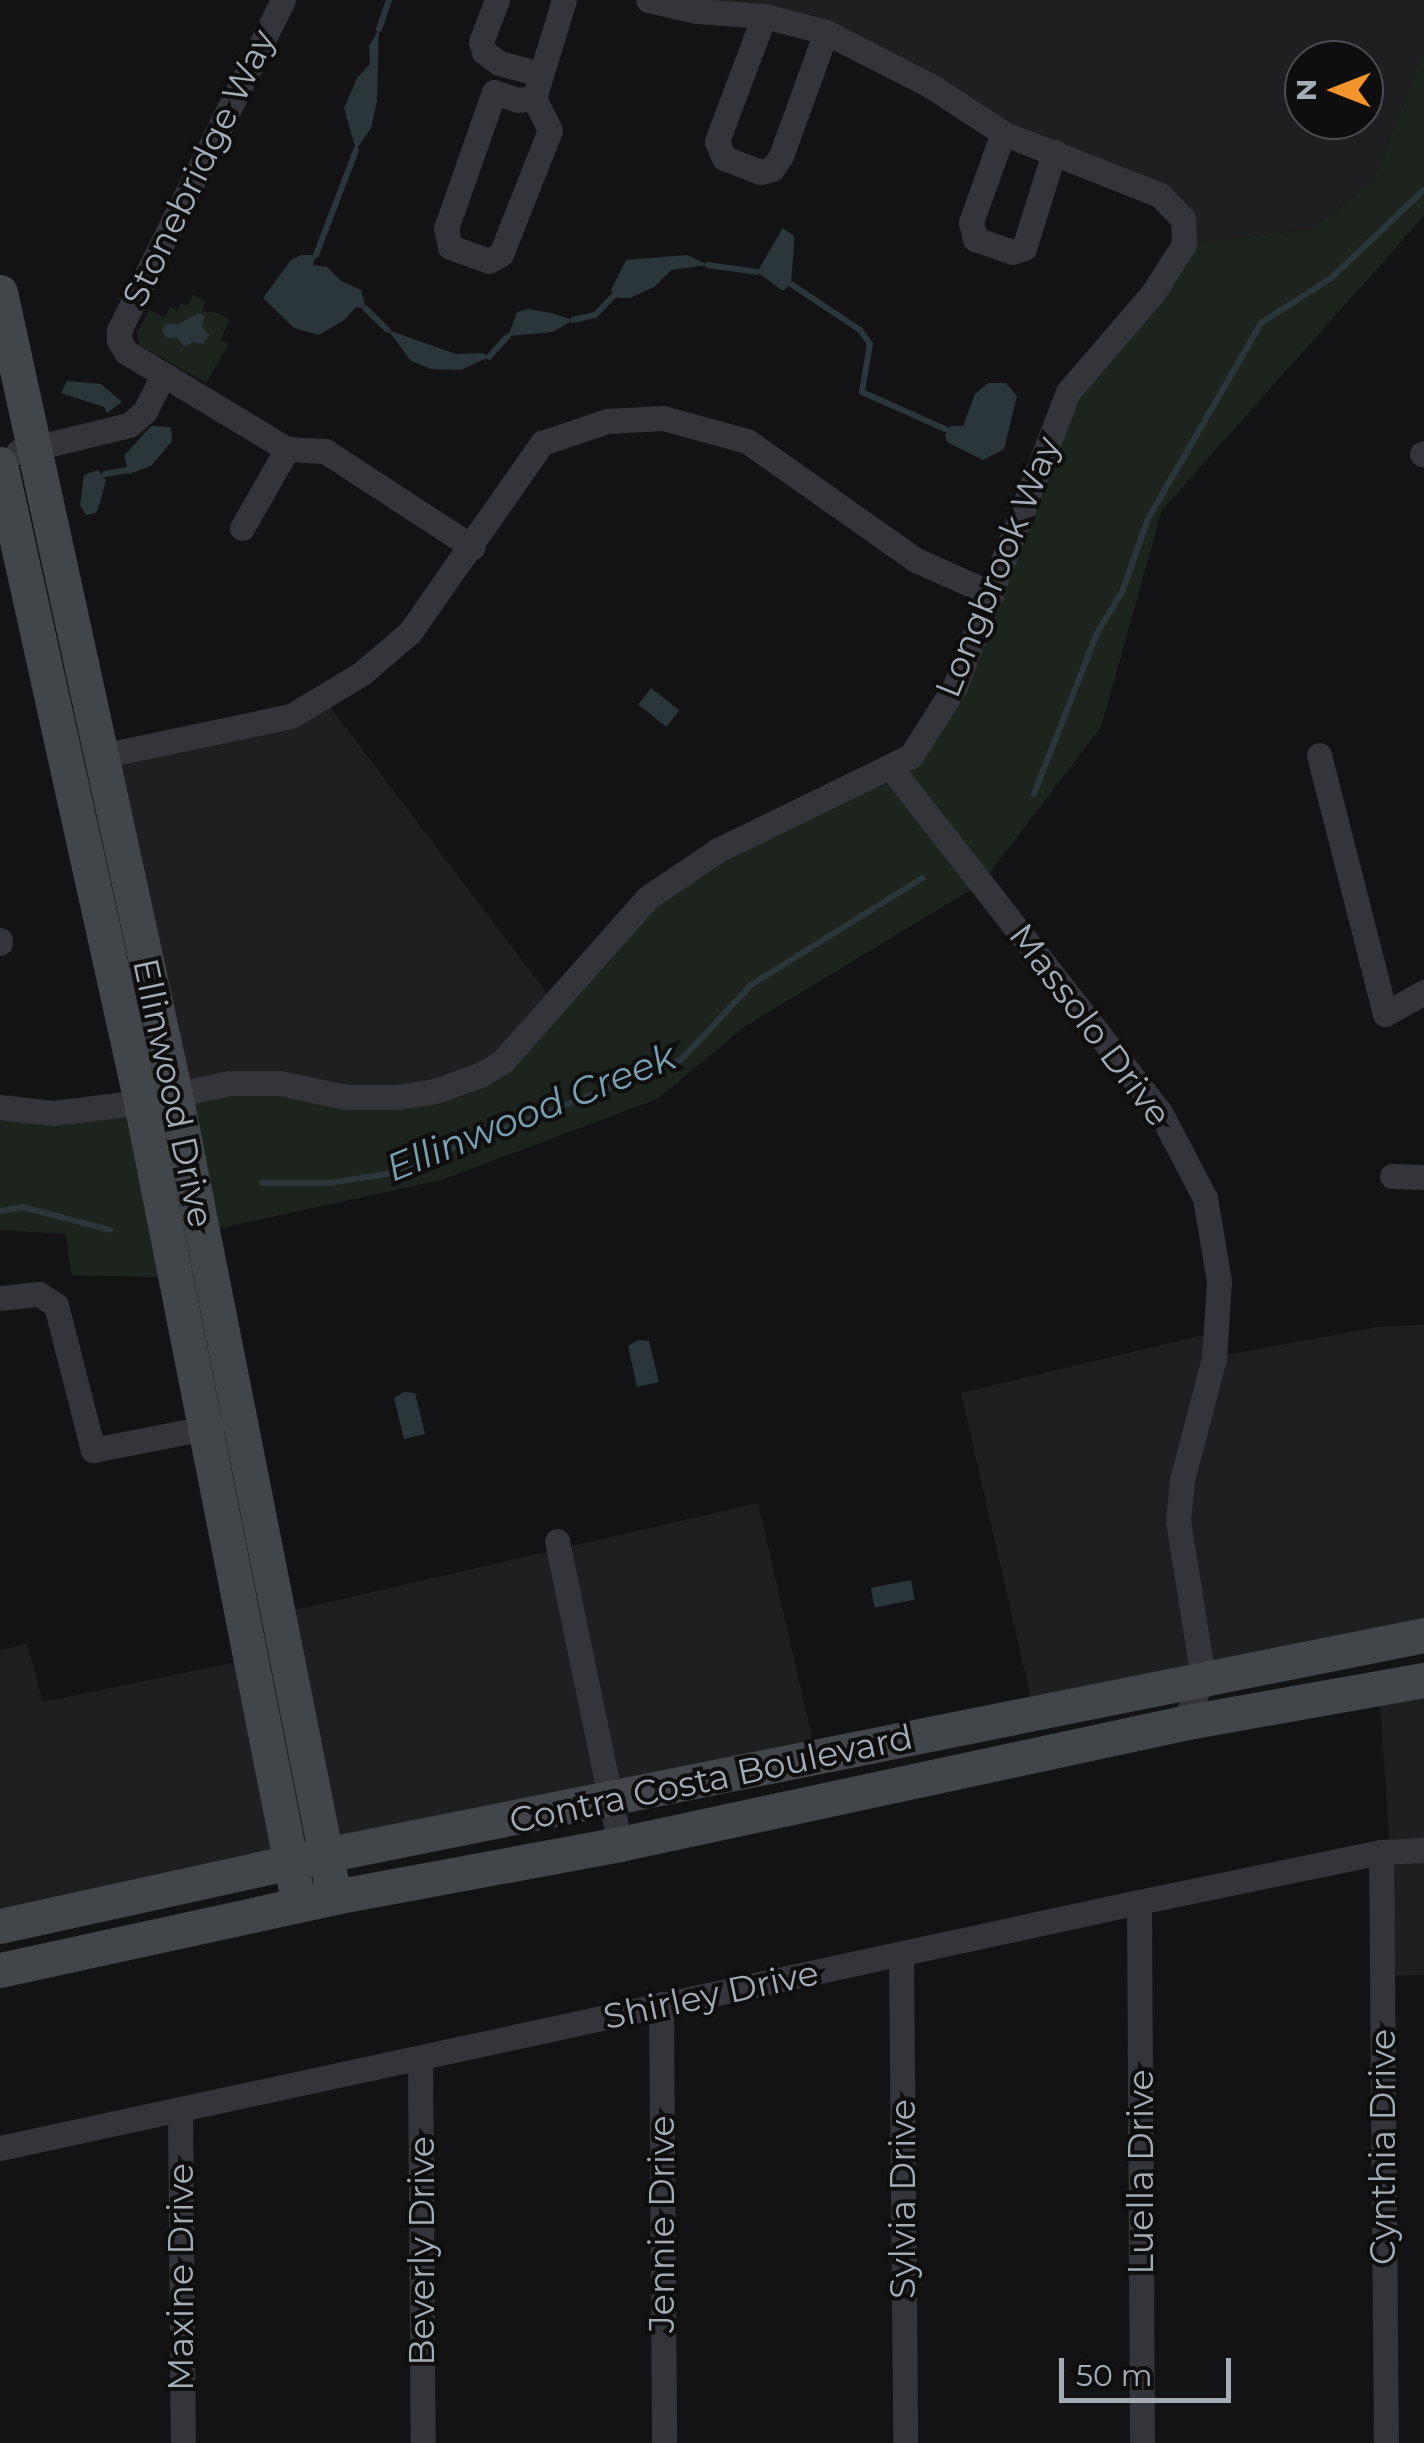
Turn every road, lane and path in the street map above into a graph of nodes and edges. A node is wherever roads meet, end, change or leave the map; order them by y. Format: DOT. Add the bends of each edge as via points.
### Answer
graph roads {
  1 [pos="283,0"];
  2 [pos="496,0"];
  3 [pos="564,0"];
  4 [pos="648,0"];
  5 [pos="764,16"];
  6 [pos="826,32"];
  7 [pos="536,86"];
  8 [pos="1002,133"];
  9 [pos="1054,152"];
  10 [pos="0,292"];
  11 [pos="163,376"];
  12 [pos="287,449"];
  13 [pos="11,457"];
  14 [pos="242,528"];
  15 [pos="472,547"];
  16 [pos="992,594"];
  17 [pos="1319,755"];
  18 [pos="102,756"];
  19 [pos="891,768"];
  20 [pos="1424,992"];
  21 [pos="158,1098"];
  22 [pos="0,1107"];
  23 [pos="1392,1176"];
  24 [pos="1424,1176"];
  25 [pos="0,1298"];
  26 [pos="222,1425"];
  27 [pos="557,1542"];
  28 [pos="1424,1636"];
  29 [pos="1203,1677"];
  30 [pos="1424,1680"];
  31 [pos="1184,1723"];
  32 [pos="612,1800"];
  33 [pos="620,1844"];
  34 [pos="1424,1850"];
  35 [pos="1380,1852"];
  36 [pos="326,1855"];
  37 [pos="290,1862"];
  38 [pos="317,1901"];
  39 [pos="1139,1902"];
  40 [pos="0,1926"];
  41 [pos="901,1955"];
  42 [pos="0,1970"];
  43 [pos="661,2004"];
  44 [pos="420,2059"];
  45 [pos="180,2110"];
  46 [pos="0,2148"];
  47 [pos="182,2443"];
  48 [pos="424,2443"];
  49 [pos="664,2443"];
  50 [pos="905,2443"];
  51 [pos="1142,2443"];
  52 [pos="1386,2443"];
  1 -- 11 [label="street, Stonebridge Way" via="119,331 126,352"];
  2 -- 7 [label="street" via="481,42 484,52"];
  3 -- 7 [label="street"];
  4 -- 5 [label="street" via="697,12"];
  5 -- 6 [label="street"];
  5 -- 6 [label="street" via="716,141 724,158 760,172 781,156"];
  6 -- 8 [label="street"];
  7 -- 7 [label="street" via="550,130 501,254 489,261 450,246 446,239 494,92 518,100"];
  8 -- 9 [label="street"];
  8 -- 9 [label="street" via="971,222 976,239 1012,252 1024,248"];
  9 -- 16 [label="street, Longbrook Way" via="1160,195 1182,220 1184,244 1153,293 1068,392"];
  10 -- 13 [label="main road, Ellinwood Drive"];
  11 -- 12 [label="street, Stonebridge Way"];
  11 -- 13 [label="street" via="145,412 110,432"];
  12 -- 14 [label="street"];
  12 -- 15 [label="street, Stonebridge Way" via="324,451"];
  13 -- 18 [label="main road, Ellinwood Drive"];
  13 -- 21 [label="main road, Ellinwood Drive"];
  15 -- 16 [label="street" via="542,444 606,421 662,418 747,441 916,560"];
  15 -- 18 [label="street" via="410,632 361,674 291,716"];
  16 -- 19 [label="street, Longbrook Way" via="955,686 911,756"];
  17 -- 20 [label="street" via="1385,1014"];
  18 -- 21 [label="main road, Ellinwood Drive"];
  19 -- 21 [label="street, Longbrook Way" via="718,850 646,898 503,1061 480,1075 397,1098 346,1097 280,1083 230,1083"];
  19 -- 29 [label="street, Massolo Drive" via="1160,1112 1206,1198 1219,1281 1214,1358 1178,1521"];
  21 -- 22 [label="street, Longbrook Way" via="54,1112"];
  21 -- 26 [label="main road, Ellinwood Drive"];
  23 -- 24 [label="street"];
  25 -- 26 [label="street" via="39,1294 56,1306 93,1450"];
  26 -- 36 [label="main road, Ellinwood Drive"];
  26 -- 37 [label="main road, Ellinwood Drive"];
  27 -- 32 [label="street"];
  28 -- 29 [label="main road, Contra Costa Boulevard"];
  29 -- 31 [label="street"];
  29 -- 32 [label="main road, Contra Costa Boulevard"];
  30 -- 31 [label="main road, Contra Costa Boulevard"];
  31 -- 33 [label="main road, Contra Costa Boulevard"];
  32 -- 33 [label="street"];
  32 -- 36 [label="main road, Contra Costa Boulevard"];
  33 -- 38 [label="main road, Contra Costa Boulevard"];
  34 -- 35 [label="street, Shirley Drive"];
  35 -- 39 [label="street, Shirley Drive"];
  35 -- 52 [label="street, Cynthia Drive"];
  36 -- 37 [label="main road, Contra Costa Boulevard"];
  36 -- 38 [label="main road, Ellinwood Drive"];
  37 -- 38 [label="main road, Ellinwood Drive"];
  37 -- 40 [label="main road, Contra Costa Boulevard"];
  38 -- 42 [label="main road, Contra Costa Boulevard"];
  39 -- 41 [label="street, Shirley Drive"];
  39 -- 51 [label="street, Luella Drive"];
  41 -- 43 [label="street, Shirley Drive"];
  41 -- 50 [label="street, Sylvia Drive"];
  43 -- 44 [label="street, Shirley Drive"];
  43 -- 49 [label="street, Jennie Drive"];
  44 -- 45 [label="street, Shirley Drive"];
  44 -- 48 [label="street, Beverly Drive"];
  45 -- 46 [label="street, Shirley Drive"];
  45 -- 47 [label="street, Maxine Drive"];
}
